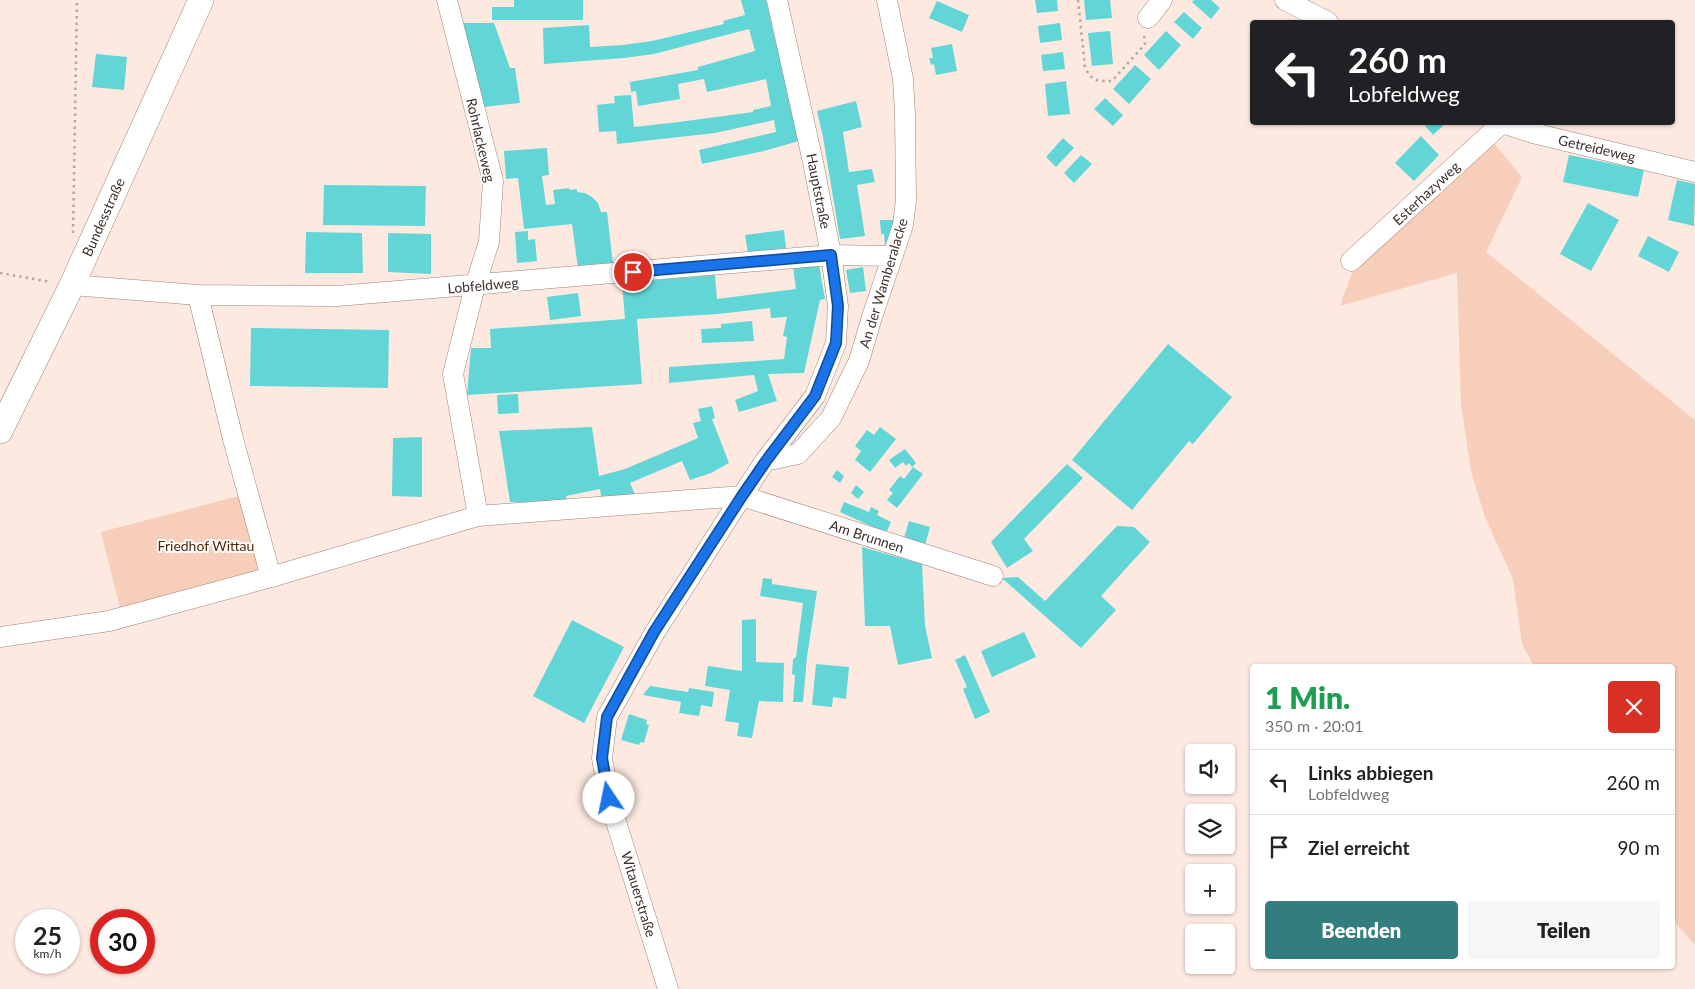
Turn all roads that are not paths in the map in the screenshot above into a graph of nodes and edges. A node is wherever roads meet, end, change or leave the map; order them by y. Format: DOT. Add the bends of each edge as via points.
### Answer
graph roads {
  1 [pos="447,0"];
  2 [pos="777,0"];
  3 [pos="887,0"];
  4 [pos="1162,0"];
  5 [pos="1284,0"];
  6 [pos="193,6"];
  7 [pos="1148,18"];
  8 [pos="1324,20"];
  9 [pos="1498,125"];
  10 [pos="1507,125"];
  11 [pos="1695,172"];
  12 [pos="831,255"];
  13 [pos="893,256"];
  14 [pos="1351,261"];
  15 [pos="72,285"];
  16 [pos="476,286"];
  17 [pos="198,295"];
  18 [pos="0,431"];
  19 [pos="766,461"];
  20 [pos="742,496"];
  21 [pos="478,516"];
  22 [pos="993,576"];
  23 [pos="271,577"];
  24 [pos="0,637"];
  25 [pos="609,798"];
  26 [pos="668,989"];
  1 -- 16 [label="street, Rohrlackeweg" via="493,181 489,242"];
  2 -- 12 [label="street, Hauptstraße"];
  3 -- 13 [label="street, An der Wamberalacke" via="903,79 905,114 906,200 903,225"];
  4 -- 7 [label="street"];
  5 -- 8 [label="street"];
  6 -- 15 [label="main road, Bundesstraße"];
  9 -- 14 [label="street, Esterhazyweg"];
  10 -- 11 [label="street, Getreideweg"];
  12 -- 13 [label="street, Lobfeldweg"];
  12 -- 16 [label="street, Lobfeldweg"];
  12 -- 19 [label="street, Hauptstraße" via="838,306 836,343 815,396"];
  13 -- 19 [label="street, An der Wamberalacke" via="859,361 830,418 798,454"];
  15 -- 17 [label="street, Lobfeldweg"];
  15 -- 18 [label="main road, Bundesstraße"];
  16 -- 17 [label="street, Lobfeldweg" via="337,296"];
  16 -- 21 [label="street, Rohrlackeweg" via="453,374"];
  17 -- 23 [label="street"];
  19 -- 20 [label="street, Hauptstraße"];
  20 -- 21 [label="street"];
  20 -- 22 [label="street, Am Brunnen"];
  20 -- 25 [label="street, Hauptstraße" via="654,632 607,717 602,758"];
  21 -- 23 [label="street"];
  23 -- 24 [label="street" via="109,621"];
  25 -- 26 [label="street, Witauerstraße"];
}
